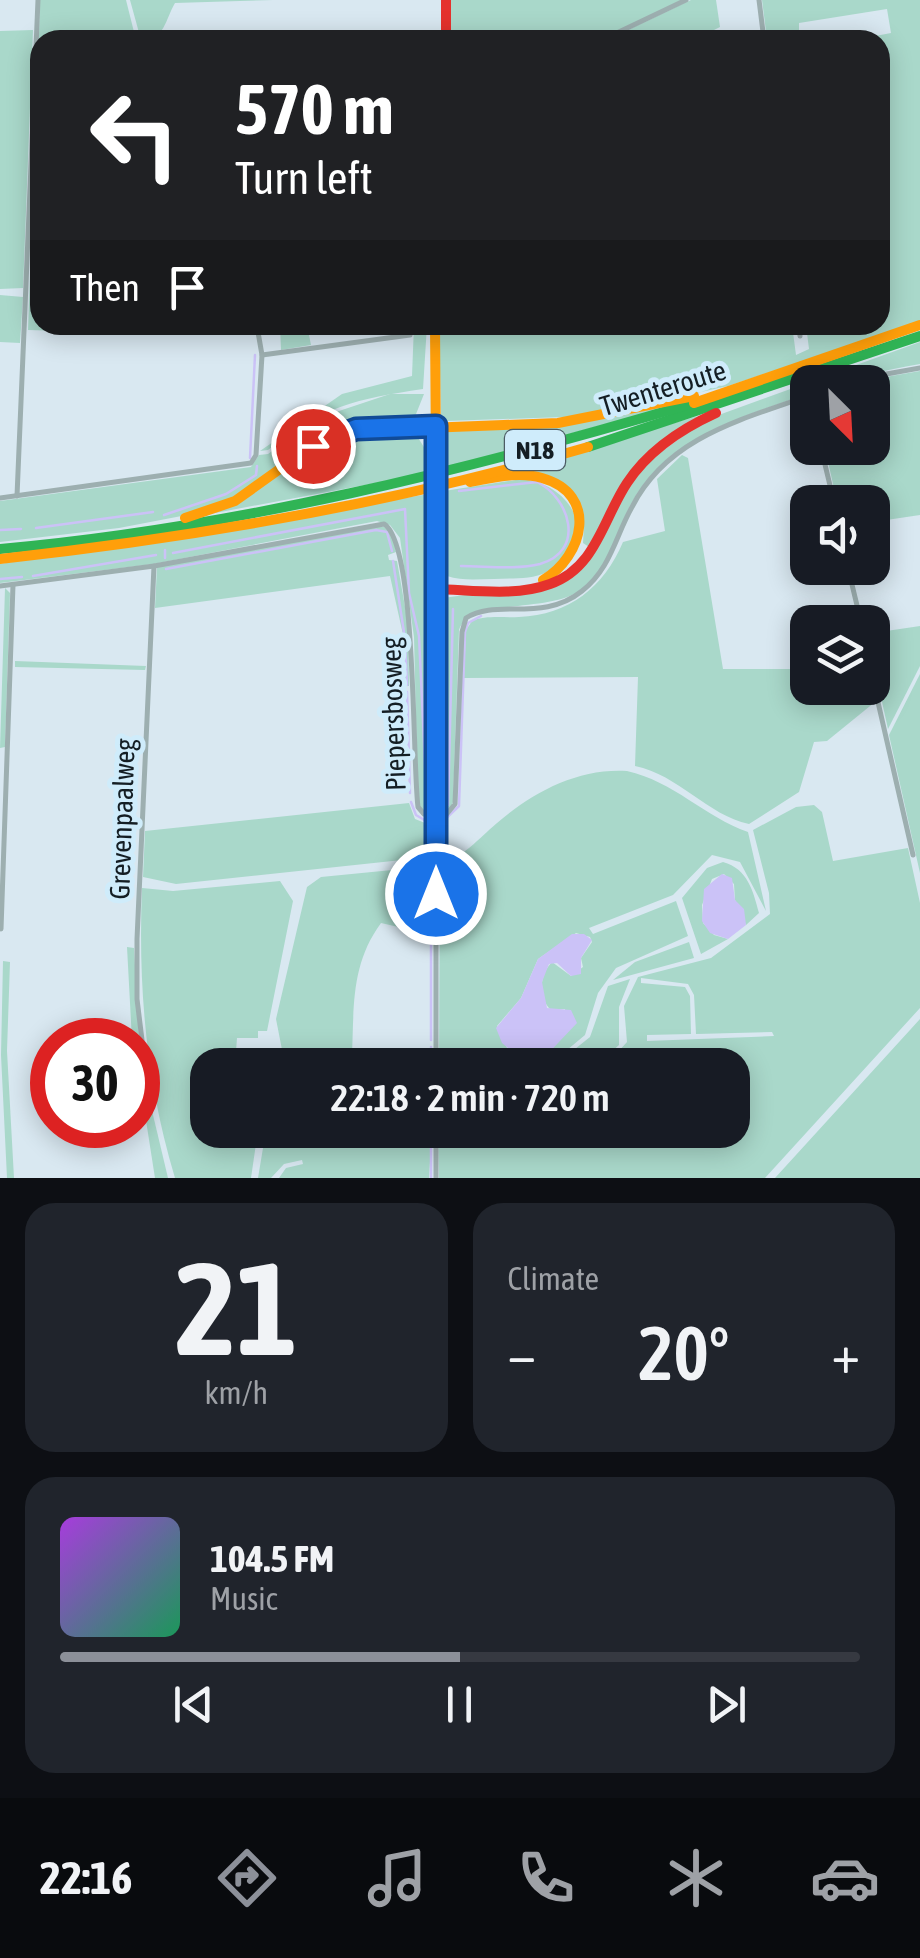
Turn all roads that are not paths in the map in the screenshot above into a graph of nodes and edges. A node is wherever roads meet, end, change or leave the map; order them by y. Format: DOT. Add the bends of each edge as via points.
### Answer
graph roads {
  1 [pos="38,0"];
  2 [pos="446,0"];
  3 [pos="686,0"];
  4 [pos="759,0"];
  5 [pos="37,30"];
  6 [pos="446,30"];
  7 [pos="623,30"];
  8 [pos="763,30"];
  9 [pos="30,189"];
  10 [pos="920,325"];
  11 [pos="259,335"];
  12 [pos="410,335"];
  13 [pos="435,335"];
  14 [pos="920,336"];
  15 [pos="262,355"];
  16 [pos="838,365"];
  17 [pos="920,368"];
  18 [pos="890,373"];
  19 [pos="762,381"];
  20 [pos="790,381"];
  21 [pos="790,383"];
  22 [pos="790,402"];
  23 [pos="436,426"];
  24 [pos="421,488"];
  25 [pos="17,496"];
  26 [pos="0,498"];
  27 [pos="109,537"];
  28 [pos="0,548"];
  29 [pos="0,559"];
  30 [pos="154,566"];
  31 [pos="13,584"];
  32 [pos="0,586"];
  33 [pos="436,586"];
  34 [pos="879,705"];
  35 [pos="437,817"];
  36 [pos="913,855"];
  37 [pos="1,929"];
  38 [pos="139,1018"];
  39 [pos="436,1048"];
  40 [pos="436,1148"];
  41 [pos="436,1178"];
  1 -- 5 [label="street"];
  2 -- 6 [label="main road"];
  3 -- 7 [label="street"];
  4 -- 8 [label="street"];
  9 -- 25 [label="street"];
  10 -- 19 [label="main road, Twenteroute / N18"];
  11 -- 15 [label="street"];
  12 -- 15 [label="street"];
  13 -- 23 [label="main road"];
  14 -- 16 [label="main road, Twenteroute / N18"];
  15 -- 25 [label="street" via="252,463"];
  17 -- 18 [label="street"];
  19 -- 23 [label="main road, N18" via="558,423"];
  19 -- 27 [label="main road, Twenteroute / N18" via="450,471"];
  20 -- 24 [label="main road, Twenteroute / N18"];
  21 -- 33 [label="main road, N18" via="708,416 662,444 628,480 589,556 568,577 532,588"];
  22 -- 35 [label="street, Piepersbosweg" via="722,426 666,462 634,502 604,568 577,595 545,609 466,618 455,804"];
  23 -- 27 [label="main road, N18" via="340,434 235,501"];
  23 -- 33 [label="main road, bridge"];
  24 -- 29 [label="main road, Twenteroute / N18" via="179,536"];
  24 -- 33 [label="main road, N18" via="539,477 565,490 581,519 574,556 551,577"];
  25 -- 26 [label="street"];
  27 -- 28 [label="main road, Twenteroute / N18"];
  30 -- 31 [label="street, Piepersbosweg"];
  30 -- 35 [label="street, Piepersbosweg" via="368,526 390,528 398,542 412,638 416,802 424,814"];
  30 -- 38 [label="street, Grevenpaalweg"];
  31 -- 32 [label="street, Piepersbosweg"];
  31 -- 37 [label="street"];
  33 -- 35 [label="street"];
  34 -- 36 [label="street"];
  35 -- 39 [label="street"];
  40 -- 41 [label="street"];
}
